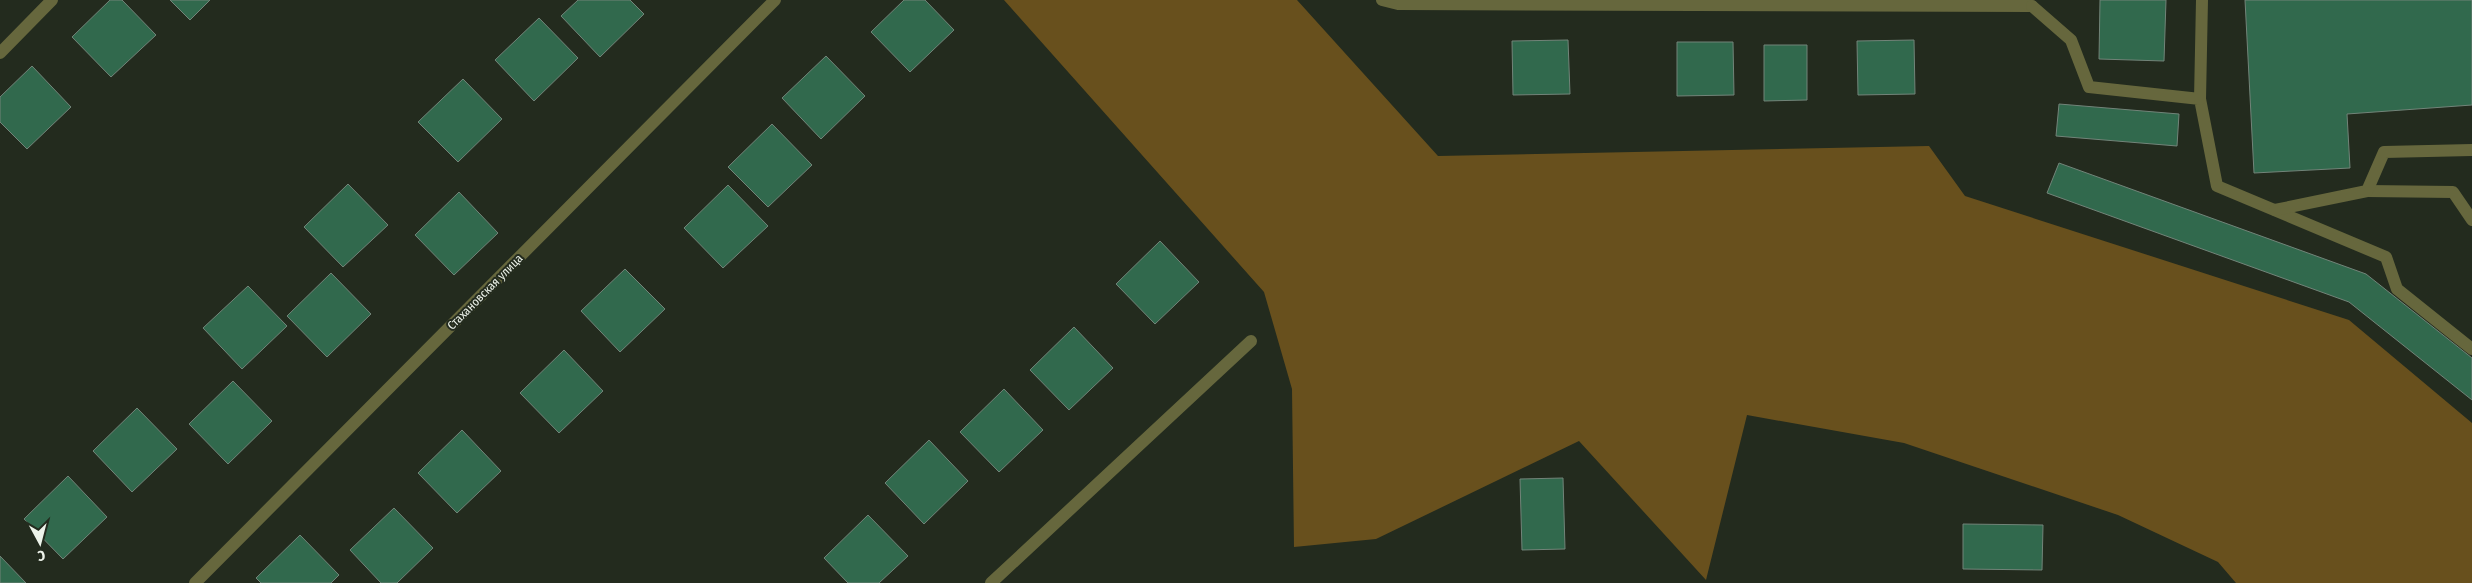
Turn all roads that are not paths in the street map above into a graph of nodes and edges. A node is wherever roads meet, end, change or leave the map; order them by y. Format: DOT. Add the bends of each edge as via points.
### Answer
graph roads {
  1 [pos="52,0"];
  2 [pos="775,0"];
  3 [pos="1382,0"];
  4 [pos="2202,0"];
  5 [pos="2035,3"];
  6 [pos="0,53"];
  7 [pos="2200,99"];
  8 [pos="2472,150"];
  9 [pos="2367,191"];
  10 [pos="2274,210"];
  11 [pos="2472,220"];
  12 [pos="1250,342"];
  13 [pos="2472,349"];
  14 [pos="195,583"];
  15 [pos="991,583"];
  1 -- 6 [label="street"];
  2 -- 14 [label="street, Стахановская улица"];
  3 -- 5 [label="street" via="1398,4"];
  4 -- 7 [label="street"];
  5 -- 7 [label="street" via="2071,40 2089,87"];
  7 -- 10 [label="street" via="2218,186"];
  8 -- 9 [label="street" via="2384,152"];
  9 -- 10 [label="street"];
  9 -- 11 [label="street" via="2453,192"];
  10 -- 13 [label="street" via="2386,257 2396,289"];
  12 -- 15 [label="street"];
}
